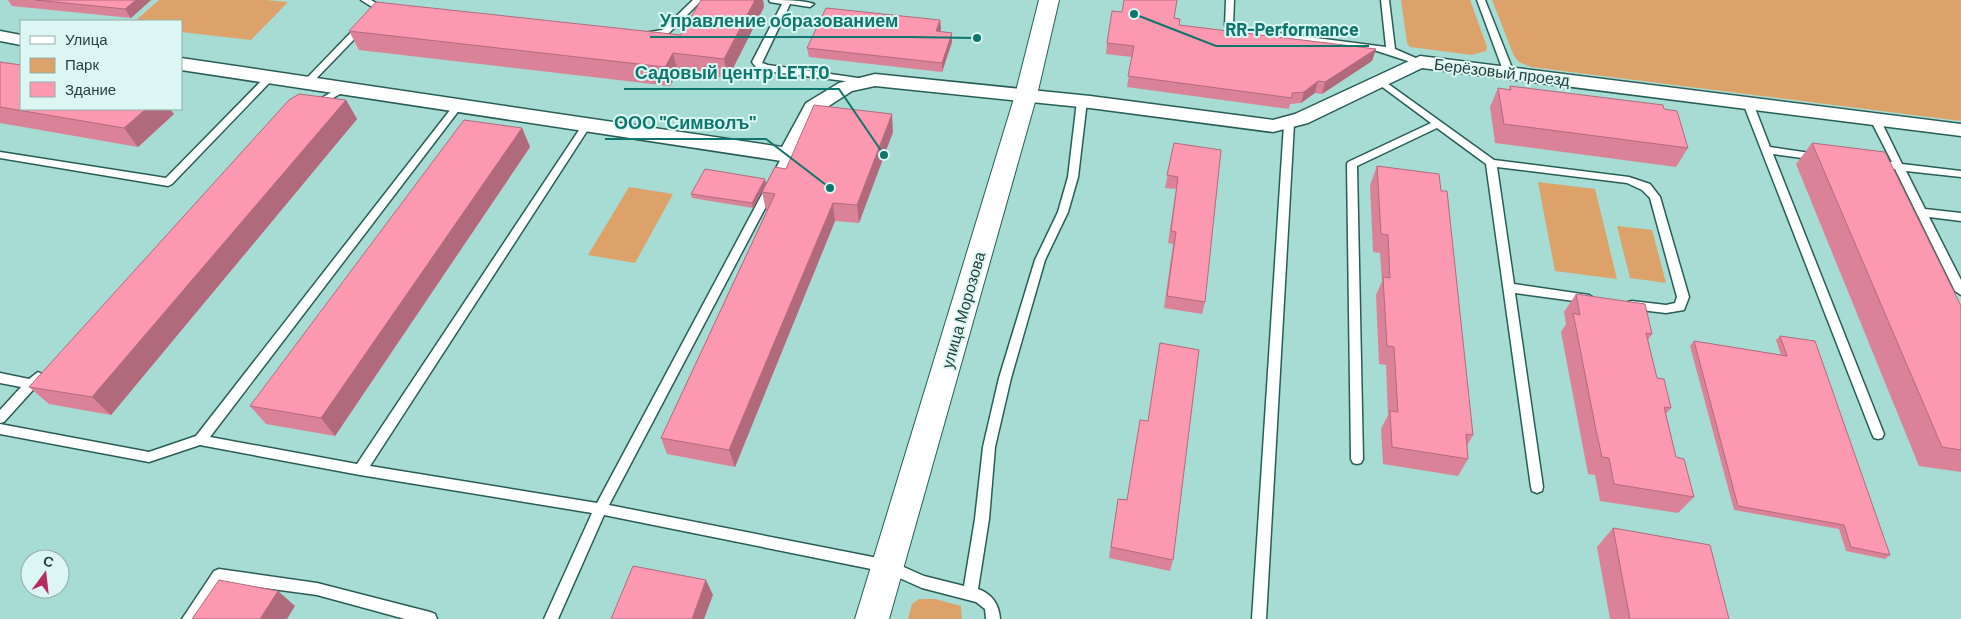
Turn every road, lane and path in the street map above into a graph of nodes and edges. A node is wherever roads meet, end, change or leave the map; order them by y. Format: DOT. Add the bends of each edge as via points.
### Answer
graph roads {
  1 [pos="365,0"];
  2 [pos="698,0"];
  3 [pos="773,0"];
  4 [pos="1049,0"];
  5 [pos="1230,0"];
  6 [pos="1385,0"];
  7 [pos="1482,0"];
  8 [pos="787,2"];
  9 [pos="810,4"];
  10 [pos="636,34"];
  11 [pos="0,36"];
  12 [pos="20,40"];
  13 [pos="1391,51"];
  14 [pos="1420,62"];
  15 [pos="182,64"];
  16 [pos="1509,73"];
  17 [pos="269,78"];
  18 [pos="1380,81"];
  19 [pos="867,82"];
  20 [pos="307,83"];
  21 [pos="342,89"];
  22 [pos="1026,95"];
  23 [pos="1082,101"];
  24 [pos="1748,103"];
  25 [pos="457,106"];
  26 [pos="301,113"];
  27 [pos="1875,119"];
  28 [pos="1289,124"];
  29 [pos="1437,124"];
  30 [pos="586,126"];
  31 [pos="1961,130"];
  32 [pos="1767,150"];
  33 [pos="0,155"];
  34 [pos="788,155"];
  35 [pos="1823,157"];
  36 [pos="1491,162"];
  37 [pos="1870,163"];
  38 [pos="1899,166"];
  39 [pos="1961,174"];
  40 [pos="1922,212"];
  41 [pos="1961,217"];
  42 [pos="1509,288"];
  43 [pos="1961,291"];
  44 [pos="1600,300"];
  45 [pos="1620,303"];
  46 [pos="45,370"];
  47 [pos="0,378"];
  48 [pos="32,384"];
  49 [pos="0,418"];
  50 [pos="0,429"];
  51 [pos="1878,434"];
  52 [pos="200,440"];
  53 [pos="1356,459"];
  54 [pos="360,470"];
  55 [pos="1538,487"];
  56 [pos="600,509"];
  57 [pos="888,566"];
  58 [pos="970,594"];
  59 [pos="386,614"];
  60 [pos="189,619"];
  61 [pos="430,619"];
  62 [pos="551,619"];
  63 [pos="872,619"];
  64 [pos="993,619"];
  65 [pos="1259,619"];
  1 -- 20 [label="lane" via="383,6"];
  2 -- 10 [label="lane" via="665,32"];
  3 -- 8 [label="lane"];
  4 -- 22 [label="street, улица Морозова"];
  5 -- 13 [label="lane" via="1229,25 1236,30"];
  6 -- 13 [label="lane"];
  7 -- 16 [label="lane"];
  8 -- 9 [label="lane"];
  8 -- 19 [label="lane" via="757,62 759,65"];
  11 -- 12 [label="street"];
  13 -- 14 [label="lane"];
  14 -- 16 [label="street, Берёзовый проезд"];
  14 -- 18 [label="street, Берёзовый проезд"];
  15 -- 17 [label="street"];
  16 -- 24 [label="street, Берёзовый проезд"];
  17 -- 20 [label="street"];
  17 -- 33 [label="lane" via="168,182"];
  18 -- 28 [label="street, Берёзовый проезд"];
  18 -- 29 [label="lane"];
  19 -- 22 [label="street, Берёзовый проезд" via="875,80"];
  19 -- 34 [label="street, Берёзовый проезд" via="846,87 813,107"];
  20 -- 21 [label="street"];
  21 -- 25 [label="street"];
  21 -- 26 [label="lane"];
  22 -- 23 [label="street, Берёзовый проезд"];
  22 -- 57 [label="street, улица Морозова"];
  23 -- 28 [label="street, Берёзовый проезд" via="1258,125"];
  23 -- 58 [label="lane" via="1073,176 1063,212 1040,260 1005,378 989,447"];
  24 -- 27 [label="street, Берёзовый проезд"];
  24 -- 32 [label="lane"];
  25 -- 30 [label="street"];
  25 -- 52 [label="lane"];
  27 -- 31 [label="street, Берёзовый проезд"];
  27 -- 38 [label="lane"];
  28 -- 65 [label="lane"];
  29 -- 36 [label="lane"];
  29 -- 53 [label="lane" via="1352,164"];
  30 -- 34 [label="street"];
  30 -- 54 [label="lane"];
  32 -- 35 [label="lane"];
  32 -- 51 [label="lane"];
  34 -- 56 [label="lane"];
  36 -- 42 [label="lane"];
  36 -- 45 [label="lane" via="1629,180 1646,187 1655,197 1683,297 1680,307 1666,309"];
  37 -- 38 [label="lane"];
  38 -- 39 [label="lane"];
  38 -- 40 [label="lane"];
  40 -- 41 [label="lane"];
  40 -- 43 [label="lane"];
  42 -- 44 [label="lane"];
  42 -- 55 [label="lane"];
  46 -- 48 [label="lane"];
  47 -- 48 [label="lane"];
  48 -- 49 [label="lane"];
  50 -- 52 [label="lane" via="149,457"];
  52 -- 54 [label="lane"];
  54 -- 56 [label="lane"];
  56 -- 57 [label="lane"];
  56 -- 62 [label="lane"];
  57 -- 58 [label="lane" via="922,582"];
  57 -- 63 [label="street, улица Морозова"];
  58 -- 64 [label="lane" via="988,600 993,608"];
  59 -- 60 [label="lane" via="317,589 220,575"];
  59 -- 61 [label="lane"];
}
